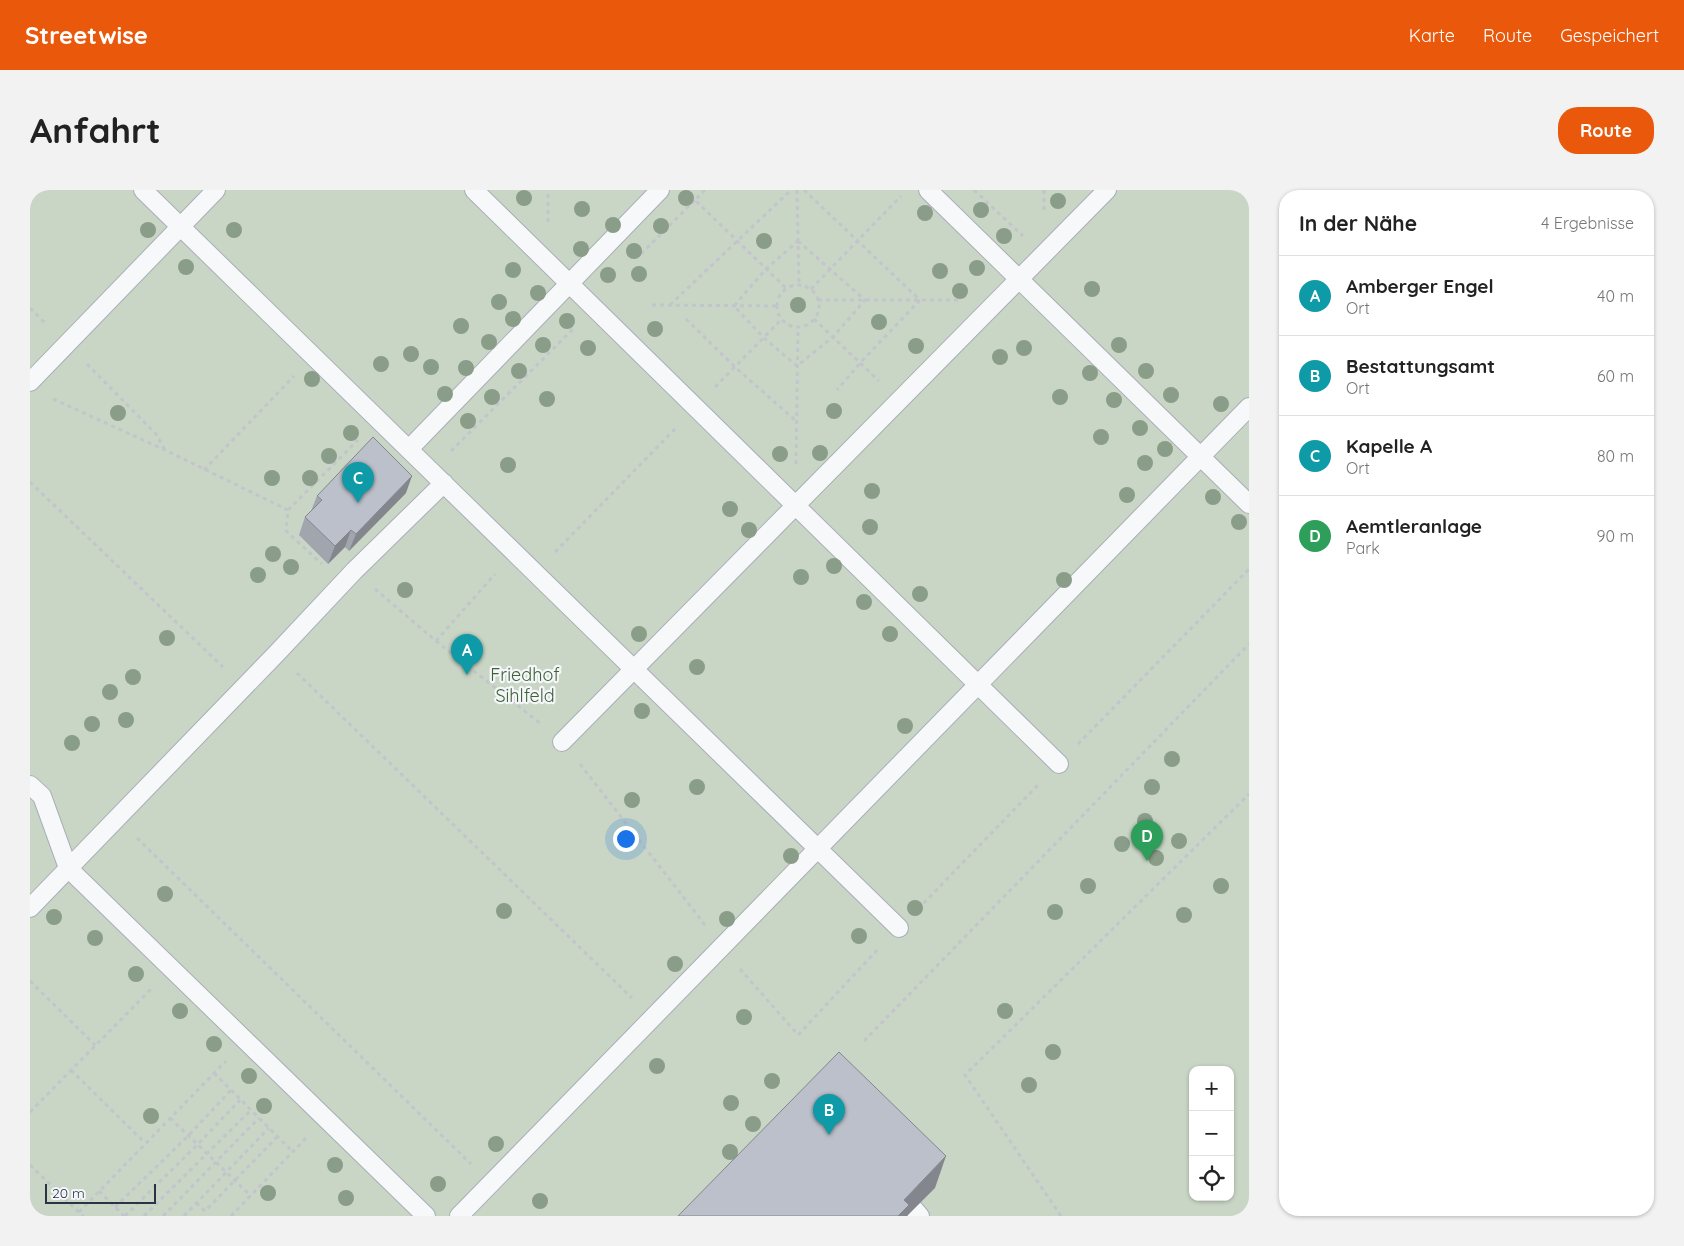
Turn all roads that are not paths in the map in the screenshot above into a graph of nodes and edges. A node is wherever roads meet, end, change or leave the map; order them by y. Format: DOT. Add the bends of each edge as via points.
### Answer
graph roads {
  1 [pos="143,190"];
  2 [pos="216,190"];
  3 [pos="474,190"];
  4 [pos="660,190"];
  5 [pos="928,190"];
  6 [pos="1107,190"];
  7 [pos="181,227"];
  8 [pos="1019,279"];
  9 [pos="569,284"];
  10 [pos="30,382"];
  11 [pos="1249,407"];
  12 [pos="409,449"];
  13 [pos="1200,457"];
  14 [pos="444,483"];
  15 [pos="1249,504"];
  16 [pos="796,506"];
  17 [pos="634,669"];
  18 [pos="977,686"];
  19 [pos="562,742"];
  20 [pos="1059,764"];
  21 [pos="30,784"];
  22 [pos="817,849"];
  23 [pos="68,868"];
  24 [pos="30,908"];
  25 [pos="899,928"];
  26 [pos="426,1216"];
  27 [pos="459,1216"];
  1 -- 7 [label="lane"];
  2 -- 7 [label="lane"];
  3 -- 9 [label="lane"];
  4 -- 9 [label="lane"];
  5 -- 8 [label="lane"];
  6 -- 8 [label="lane"];
  7 -- 10 [label="lane"];
  7 -- 12 [label="lane"];
  8 -- 13 [label="lane"];
  8 -- 16 [label="lane"];
  9 -- 12 [label="lane"];
  9 -- 16 [label="lane"];
  11 -- 13 [label="lane"];
  12 -- 14 [label="lane"];
  13 -- 15 [label="lane"];
  13 -- 18 [label="lane"];
  14 -- 17 [label="lane"];
  14 -- 23 [label="lane" via="354,571"];
  16 -- 17 [label="lane"];
  16 -- 18 [label="lane"];
  17 -- 19 [label="lane"];
  17 -- 22 [label="lane"];
  18 -- 20 [label="lane"];
  18 -- 22 [label="lane"];
  21 -- 23 [label="lane" via="42,796"];
  22 -- 25 [label="lane"];
  22 -- 27 [label="lane"];
  23 -- 24 [label="lane"];
  23 -- 26 [label="lane"];
}
